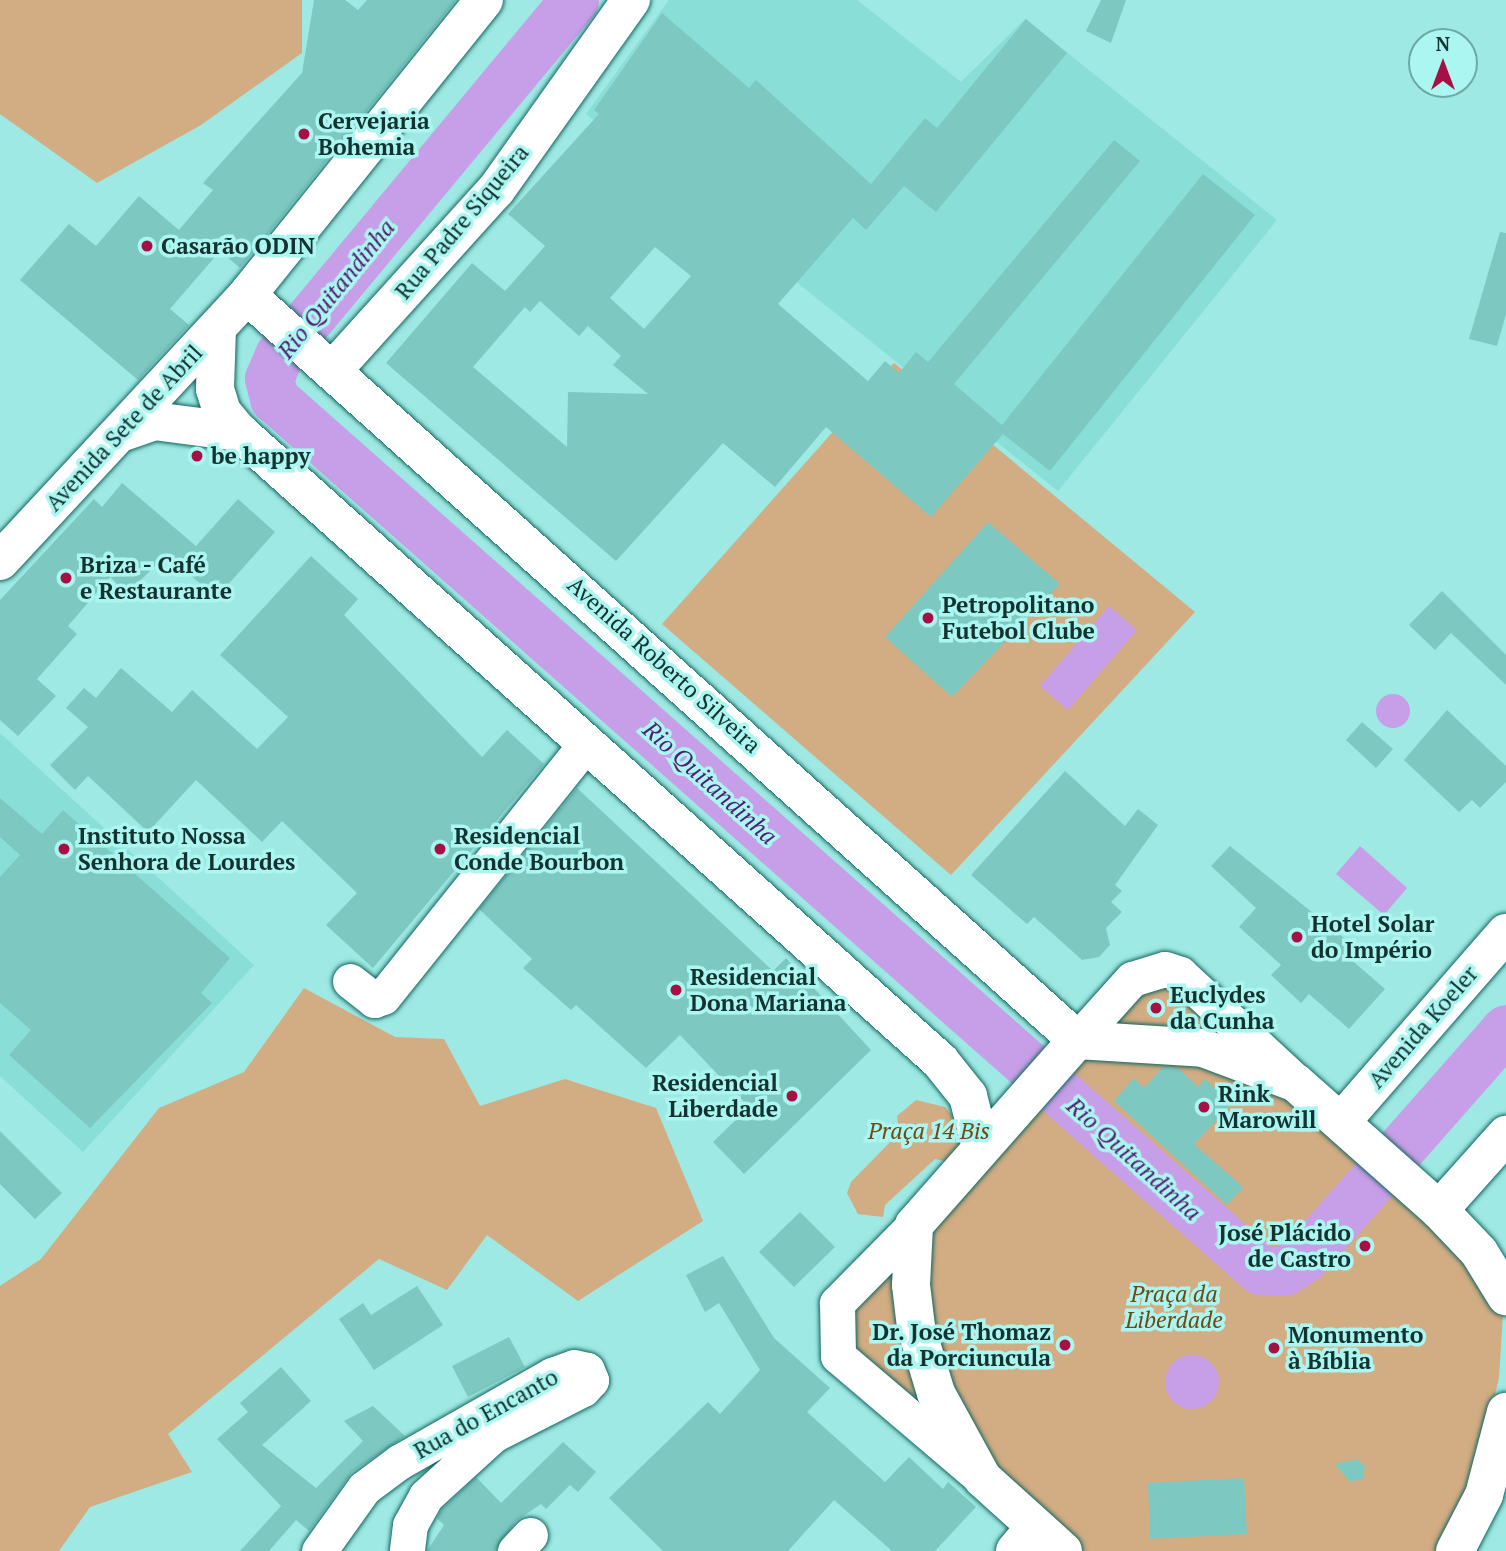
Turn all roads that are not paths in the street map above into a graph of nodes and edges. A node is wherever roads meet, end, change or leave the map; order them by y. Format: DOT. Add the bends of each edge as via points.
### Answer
graph roads {
  1 [pos="484,0"];
  2 [pos="631,0"];
  3 [pos="257,304"];
  4 [pos="217,328"];
  5 [pos="330,366"];
  6 [pos="239,432"];
  7 [pos="120,433"];
  8 [pos="0,561"];
  9 [pos="586,744"];
  10 [pos="1506,933"];
  11 [pos="351,981"];
  12 [pos="1077,1040"];
  13 [pos="1296,1083"];
  14 [pos="1347,1127"];
  15 [pos="1506,1135"];
  16 [pos="981,1147"];
  17 [pos="1430,1202"];
  18 [pos="914,1225"];
  19 [pos="1492,1264"];
  20 [pos="1506,1296"];
  21 [pos="1506,1412"];
  22 [pos="983,1479"];
  23 [pos="1506,1495"];
  24 [pos="1038,1543"];
  25 [pos="1458,1547"];
  26 [pos="319,1551"];
  27 [pos="407,1551"];
  1 -- 3 [label="main road, Avenida Sete de Abril"];
  2 -- 5 [label="main road, Rua Padre Siqueira" via="496,190"];
  3 -- 4 [label="main road, Avenida Sete de Abril"];
  3 -- 5 [label="main road, Avenida Roberto Silveira"];
  4 -- 6 [label="main road" via="215,389 222,411"];
  4 -- 7 [label="main road, Avenida Sete de Abril"];
  5 -- 12 [label="main road, Avenida Roberto Silveira"];
  6 -- 7 [label="main road" via="154,421"];
  6 -- 9 [label="main road"];
  7 -- 8 [label="main road, Avenida Sete de Abril"];
  9 -- 11 [label="street" via="383,997 374,1000"];
  9 -- 16 [label="main road" via="940,1061 968,1096"];
  10 -- 14 [label="main road, Avenida Koeler"];
  12 -- 13 [label="main road" via="1203,1048"];
  12 -- 13 [label="street" via="1132,979 1166,969 1180,974"];
  12 -- 16 [label="main road"];
  13 -- 14 [label="main road"];
  14 -- 17 [label="main road"];
  15 -- 17 [label="main road"];
  16 -- 18 [label="main road"];
  17 -- 19 [label="main road"];
  18 -- 22 [label="main road" via="911,1285 923,1358"];
  18 -- 22 [label="street" via="837,1303 838,1356"];
  19 -- 20 [label="main road"];
  21 -- 25 [label="main road" via="1484,1495"];
  22 -- 24 [label="main road"];
  23 -- 25 [label="street"];
  26 -- 27 [label="street, Rua do Encanto" via="364,1488 399,1462 552,1376 574,1367 587,1370 591,1380 583,1389 493,1436 426,1496 410,1525"];
}
